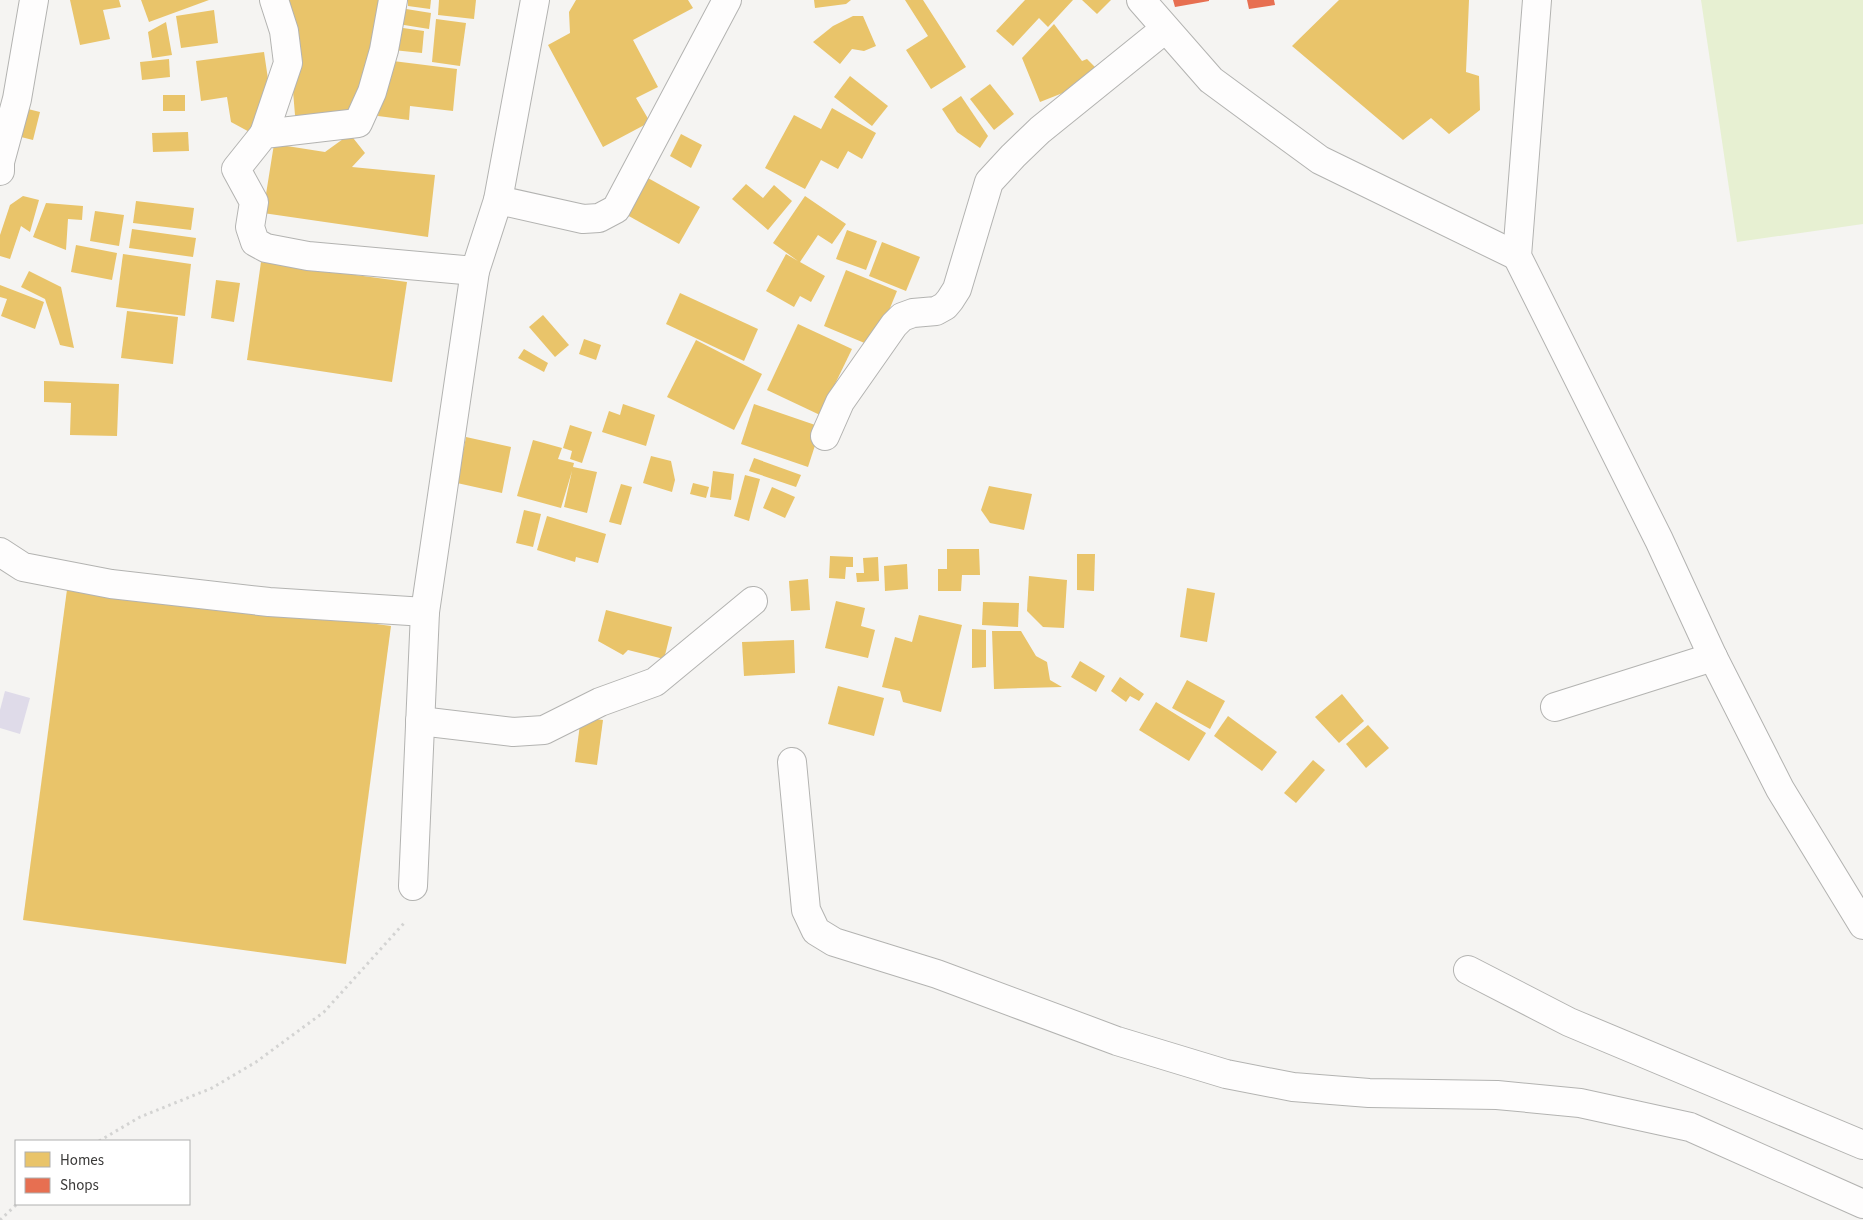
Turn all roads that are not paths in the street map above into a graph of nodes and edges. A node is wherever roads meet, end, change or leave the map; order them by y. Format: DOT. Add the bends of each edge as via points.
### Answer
graph roads {
  1 [pos="34,0"];
  2 [pos="274,0"];
  3 [pos="393,0"];
  4 [pos="535,0"];
  5 [pos="727,0"];
  6 [pos="1140,0"];
  7 [pos="1537,0"];
  8 [pos="1165,30"];
  9 [pos="264,134"];
  10 [pos="0,171"];
  11 [pos="498,200"];
  12 [pos="1517,256"];
  13 [pos="475,270"];
  14 [pos="825,436"];
  15 [pos="0,552"];
  16 [pos="753,601"];
  17 [pos="425,612"];
  18 [pos="1713,657"];
  19 [pos="1555,707"];
  20 [pos="420,722"];
  21 [pos="792,762"];
  22 [pos="413,886"];
  23 [pos="1863,924"];
  24 [pos="1468,970"];
  25 [pos="1863,1146"];
  26 [pos="1863,1204"];
  1 -- 10 [label="street" via="17,99"];
  2 -- 9 [label="street" via="284,31 288,62"];
  3 -- 9 [label="street" via="384,50 372,92 358,123"];
  4 -- 11 [label="street"];
  5 -- 11 [label="street" via="616,209 600,218 583,220"];
  6 -- 8 [label="street"];
  7 -- 12 [label="street"];
  8 -- 12 [label="street" via="1211,80 1320,160"];
  8 -- 14 [label="street" via="1040,130 989,182 957,289 945,306 936,311 902,317 894,325 840,402"];
  9 -- 13 [label="street" via="236,169 254,202 250,227 255,242 266,248 308,256"];
  11 -- 13 [label="street"];
  12 -- 18 [label="street" via="1659,540"];
  13 -- 17 [label="street"];
  15 -- 17 [label="street" via="23,567 111,584 269,602"];
  16 -- 20 [label="street" via="655,682 600,702 544,730 513,732"];
  17 -- 20 [label="street"];
  18 -- 19 [label="street"];
  18 -- 23 [label="street" via="1780,789"];
  20 -- 22 [label="street"];
  21 -- 26 [label="street" via="806,910 816,931 834,942 937,974 1117,1041 1226,1074 1294,1087 1360,1093 1496,1095 1580,1103 1690,1127"];
  24 -- 25 [label="street" via="1569,1022"];
}
